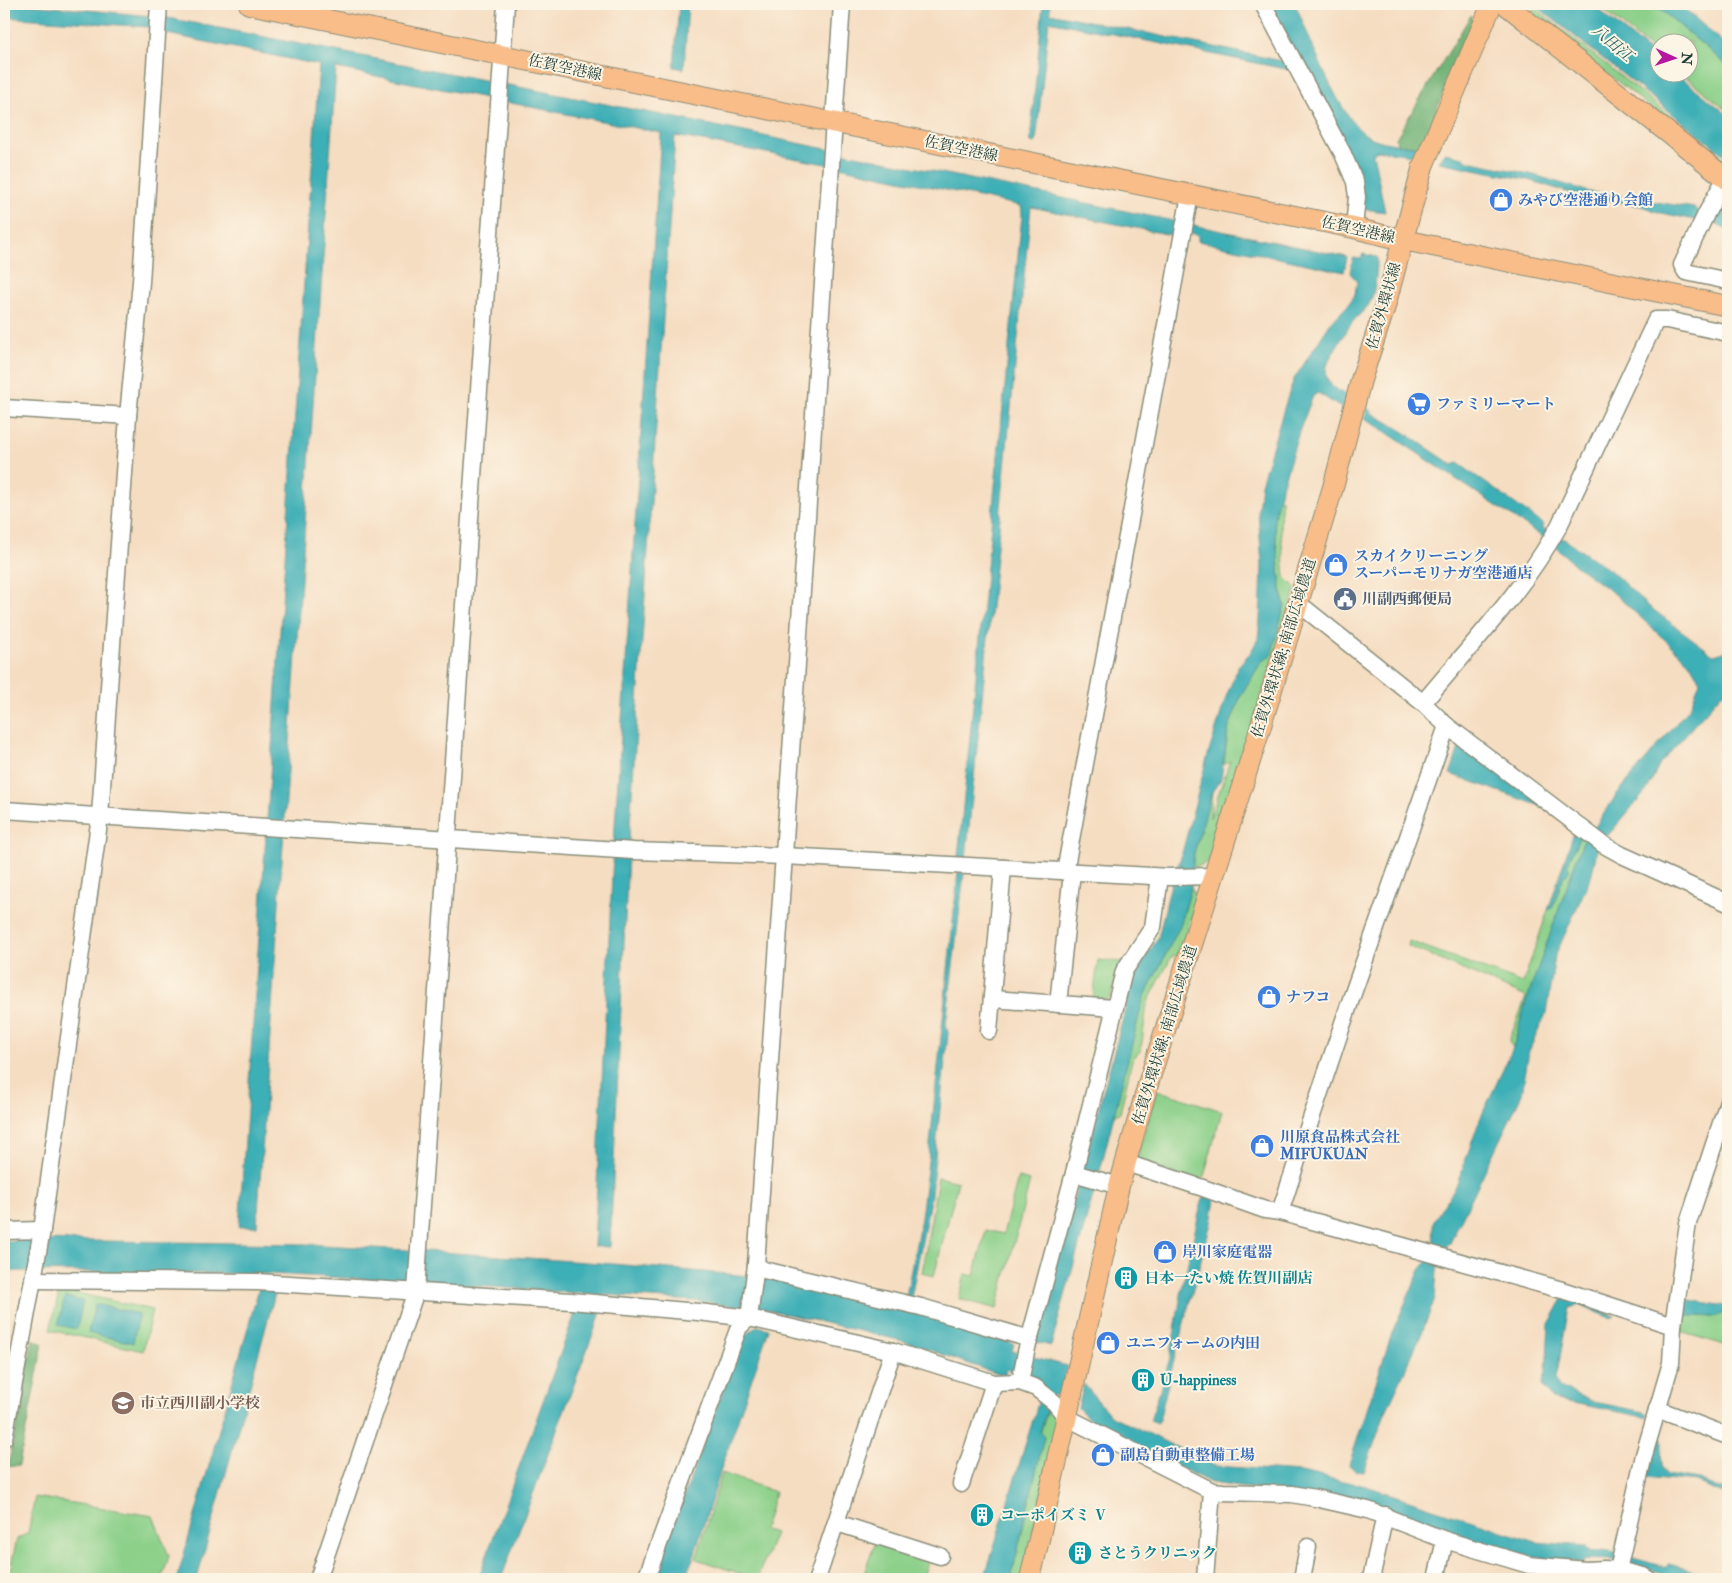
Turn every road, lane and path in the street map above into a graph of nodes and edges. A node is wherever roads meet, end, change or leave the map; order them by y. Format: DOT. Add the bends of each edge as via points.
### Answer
graph roads {
  1 [pos="249,4"];
  2 [pos="506,4"];
  3 [pos="842,4"];
  4 [pos="1263,4"];
  5 [pos="1492,4"];
  6 [pos="1505,4"];
  7 [pos="159,8"];
  8 [pos="503,55"];
  9 [pos="834,122"];
  10 [pos="1727,178"];
  11 [pos="1190,195"];
  12 [pos="1354,228"];
  13 [pos="1403,240"];
  14 [pos="1728,281"];
  15 [pos="1728,306"];
  16 [pos="1728,333"];
  17 [pos="4,408"];
  18 [pos="128,416"];
  19 [pos="1329,499"];
  20 [pos="1298,603"];
  21 [pos="1423,703"];
  22 [pos="1447,726"];
  23 [pos="4,810"];
  24 [pos="100,816"];
  25 [pos="448,838"];
  26 [pos="784,856"];
  27 [pos="1003,868"];
  28 [pos="1068,872"];
  29 [pos="1205,876"];
  30 [pos="1165,877"];
  31 [pos="1728,903"];
  32 [pos="992,998"];
  33 [pos="1058,1004"];
  34 [pos="1114,1008"];
  35 [pos="989,1031"];
  36 [pos="1728,1102"];
  37 [pos="1126,1163"];
  38 [pos="1074,1173"];
  39 [pos="1110,1183"];
  40 [pos="1280,1212"];
  41 [pos="42,1230"];
  42 [pos="4,1231"];
  43 [pos="756,1265"];
  44 [pos="34,1280"];
  45 [pos="416,1292"];
  46 [pos="749,1318"];
  47 [pos="1673,1326"];
  48 [pos="1028,1346"];
  49 [pos="893,1350"];
  50 [pos="1021,1379"];
  51 [pos="994,1383"];
  52 [pos="1657,1409"];
  53 [pos="1060,1410"];
  54 [pos="1728,1436"];
  55 [pos="4,1438"];
  56 [pos="961,1484"];
  57 [pos="1212,1491"];
  58 [pos="1385,1516"];
  59 [pos="836,1523"];
  60 [pos="1445,1540"];
  61 [pos="1308,1547"];
  62 [pos="940,1556"];
  63 [pos="1619,1567"];
  64 [pos="318,1579"];
  65 [pos="646,1579"];
  66 [pos="817,1579"];
  67 [pos="1030,1579"];
  68 [pos="1205,1579"];
  69 [pos="1302,1579"];
  70 [pos="1371,1579"];
  71 [pos="1436,1579"];
  72 [pos="1648,1579"];
  1 -- 8 [label="main road, 佐賀空港線"];
  2 -- 8 [label="street"];
  3 -- 9 [label="street"];
  4 -- 12 [label="street" via="1355,182"];
  5 -- 13 [label="main road, 佐賀外環状線" via="1423,166"];
  6 -- 10 [label="main road"];
  7 -- 18 [label="street" via="141,282"];
  8 -- 9 [label="main road, 佐賀空港線"];
  8 -- 25 [label="street"];
  9 -- 11 [label="main road, 佐賀空港線"];
  9 -- 26 [label="street"];
  10 -- 14 [label="street" via="1682,265 1686,272"];
  11 -- 12 [label="main road, 佐賀空港線"];
  11 -- 28 [label="street"];
  12 -- 13 [label="main road, 佐賀空港線"];
  13 -- 15 [label="main road, 佐賀空港線"];
  13 -- 19 [label="main road, 佐賀外環状線"];
  16 -- 21 [label="street" via="1656,320 1552,539 1522,584"];
  17 -- 18 [label="street"];
  18 -- 24 [label="street"];
  19 -- 20 [label="main road, 佐賀外環状線; 南部広域農道"];
  20 -- 21 [label="street"];
  20 -- 29 [label="main road, 佐賀外環状線; 南部広域農道"];
  21 -- 22 [label="street"];
  22 -- 31 [label="street" via="1604,845"];
  22 -- 40 [label="street"];
  23 -- 24 [label="street"];
  24 -- 25 [label="street"];
  24 -- 41 [label="street"];
  25 -- 26 [label="street" via="634,851"];
  25 -- 45 [label="street"];
  26 -- 27 [label="street"];
  26 -- 43 [label="street"];
  27 -- 28 [label="street"];
  27 -- 32 [label="street"];
  28 -- 30 [label="street"];
  28 -- 33 [label="street"];
  29 -- 30 [label="street"];
  29 -- 37 [label="main road, 佐賀外環状線; 南部広域農道"];
  30 -- 34 [label="street" via="1152,927 1124,971"];
  32 -- 33 [label="street"];
  32 -- 35 [label="street"];
  33 -- 34 [label="street"];
  34 -- 38 [label="street"];
  36 -- 47 [label="street" via="1688,1223"];
  37 -- 39 [label="main road, 佐賀外環状線; 南部広域農道"];
  37 -- 40 [label="street" via="1265,1210"];
  38 -- 39 [label="street"];
  38 -- 48 [label="street"];
  39 -- 53 [label="main road, 佐賀外環状線; 南部広域農道"];
  40 -- 47 [label="street" via="1562,1290"];
  41 -- 42 [label="street"];
  41 -- 44 [label="street"];
  43 -- 46 [label="street"];
  43 -- 48 [label="street" via="764,1270 921,1307"];
  44 -- 45 [label="street" via="257,1282"];
  44 -- 55 [label="street"];
  45 -- 46 [label="street" via="581,1302"];
  45 -- 64 [label="street"];
  46 -- 49 [label="street"];
  46 -- 65 [label="street" via="739,1327"];
  47 -- 52 [label="street" via="1671,1363"];
  48 -- 50 [label="street"];
  49 -- 51 [label="street"];
  49 -- 59 [label="street"];
  50 -- 51 [label="street"];
  50 -- 53 [label="street"];
  51 -- 56 [label="street"];
  52 -- 54 [label="street"];
  52 -- 63 [label="street"];
  53 -- 57 [label="street"];
  53 -- 67 [label="main road, 佐賀外環状線; 南部広域農道"];
  57 -- 58 [label="street" via="1292,1494"];
  57 -- 68 [label="street"];
  58 -- 60 [label="street"];
  58 -- 70 [label="street"];
  59 -- 62 [label="street"];
  59 -- 66 [label="street"];
  60 -- 63 [label="street" via="1529,1565 1586,1570"];
  60 -- 71 [label="street"];
  61 -- 69 [label="street"];
  63 -- 72 [label="street"];
}
